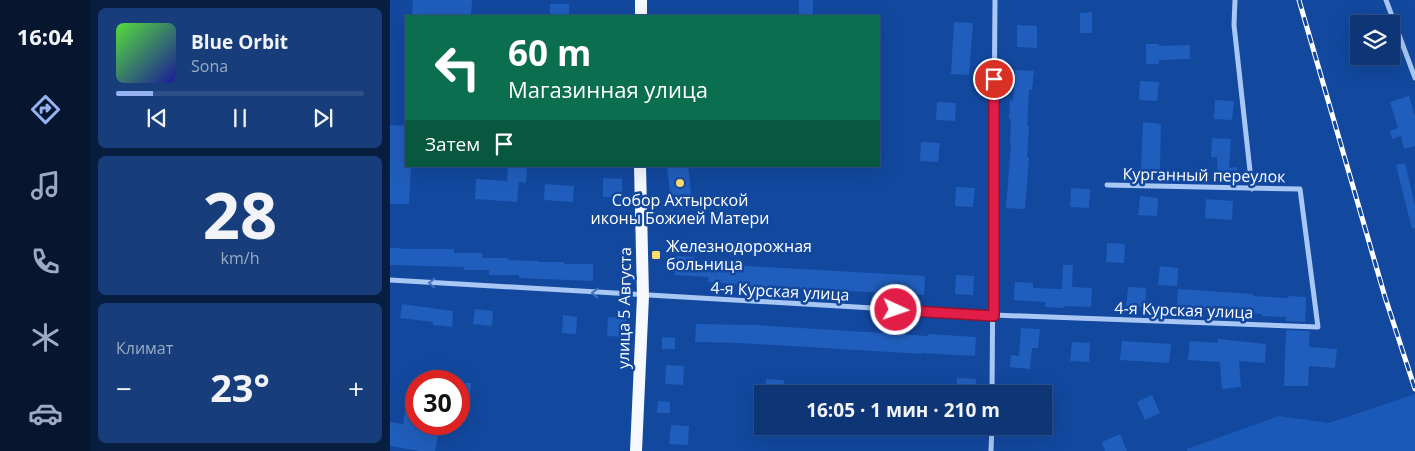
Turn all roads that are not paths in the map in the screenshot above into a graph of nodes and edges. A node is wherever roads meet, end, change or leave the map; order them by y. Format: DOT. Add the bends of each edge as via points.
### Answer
graph roads {
  1 [pos="641,0"];
  2 [pos="995,0"];
  3 [pos="1235,0"];
  4 [pos="1386,0"];
  5 [pos="641,15"];
  6 [pos="1415,78"];
  7 [pos="640,167"];
  8 [pos="1107,185"];
  9 [pos="1252,189"];
  10 [pos="390,280"];
  11 [pos="643,296"];
  12 [pos="994,316"];
  13 [pos="1318,327"];
  14 [pos="992,385"];
  15 [pos="992,435"];
  16 [pos="636,451"];
  17 [pos="991,451"];
  1 -- 5 [label="main road"];
  2 -- 12 [label="street"];
  3 -- 9 [label="street" via="1234,25"];
  4 -- 6 [label="street"];
  7 -- 11 [label="main road, улица 5 Августа"];
  8 -- 9 [label="street, Курганный переулок"];
  9 -- 13 [label="street, Курганный переулок" via="1300,189"];
  11 -- 10 [label="street, 4-я Курская улица, one-way"];
  11 -- 12 [label="street, 4-я Курская улица"];
  11 -- 16 [label="main road, улица 5 Августа"];
  12 -- 13 [label="street, 4-я Курская улица"];
  12 -- 14 [label="street"];
  15 -- 17 [label="street"];
}
